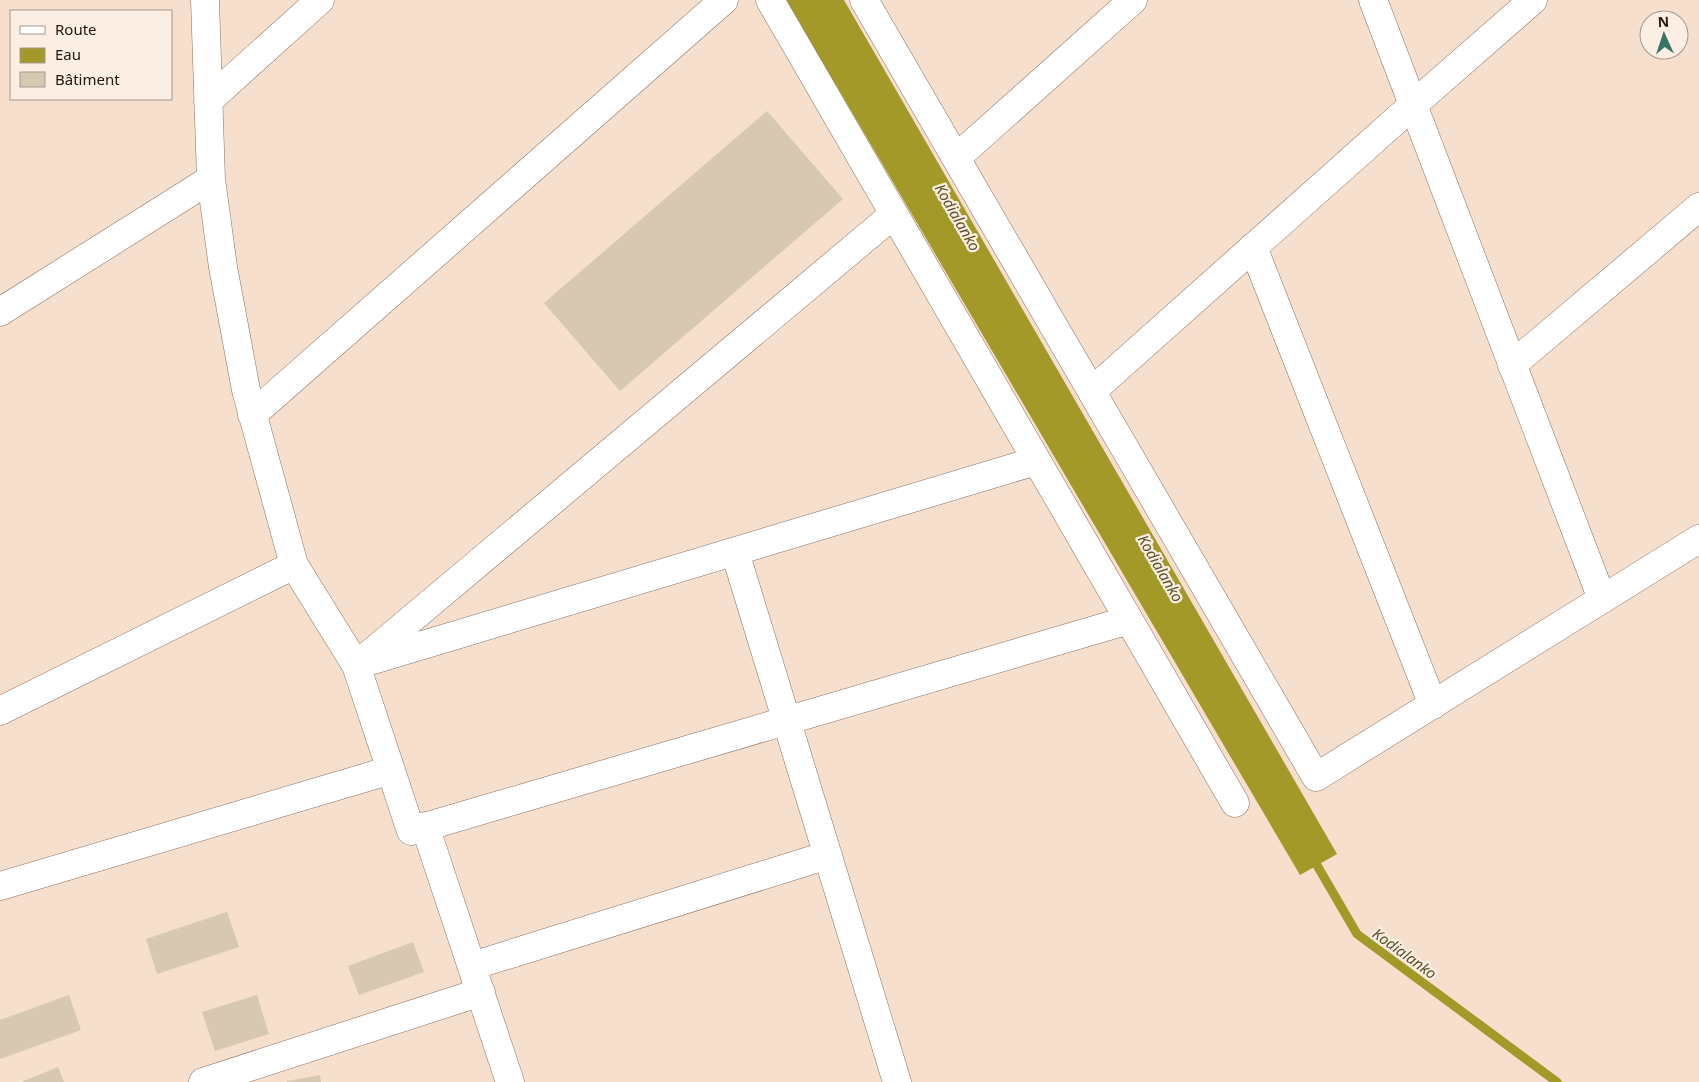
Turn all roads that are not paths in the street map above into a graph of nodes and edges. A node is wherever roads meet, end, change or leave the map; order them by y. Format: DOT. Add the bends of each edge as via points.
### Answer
graph roads {
  1 [pos="205,0"];
  2 [pos="320,0"];
  3 [pos="724,0"];
  4 [pos="770,0"];
  5 [pos="864,0"];
  6 [pos="1133,0"];
  7 [pos="1373,0"];
  8 [pos="1533,0"];
  9 [pos="208,101"];
  10 [pos="1413,105"];
  11 [pos="956,158"];
  12 [pos="211,178"];
  13 [pos="1699,206"];
  14 [pos="894,215"];
  15 [pos="1253,247"];
  16 [pos="0,312"];
  17 [pos="1512,365"];
  18 [pos="1092,392"];
  19 [pos="252,415"];
  20 [pos="1036,461"];
  21 [pos="1699,539"];
  22 [pos="735,552"];
  23 [pos="294,565"];
  24 [pos="1602,600"];
  25 [pos="1129,620"];
  26 [pos="356,665"];
  27 [pos="1433,705"];
  28 [pos="0,711"];
  29 [pos="787,720"];
  30 [pos="391,770"];
  31 [pos="1235,803"];
  32 [pos="426,826"];
  33 [pos="828,855"];
  34 [pos="0,886"];
  35 [pos="472,966"];
  36 [pos="481,992"];
  37 [pos="203,1082"];
  38 [pos="510,1082"];
  39 [pos="897,1082"];
  1 -- 9 [label="street"];
  2 -- 9 [label="street"];
  3 -- 19 [label="street"];
  4 -- 14 [label="street"];
  5 -- 11 [label="street"];
  6 -- 11 [label="street"];
  7 -- 10 [label="street"];
  8 -- 10 [label="street"];
  9 -- 12 [label="street"];
  10 -- 15 [label="street"];
  10 -- 17 [label="street"];
  11 -- 18 [label="street"];
  12 -- 16 [label="street"];
  12 -- 19 [label="street" via="223,267"];
  13 -- 17 [label="street"];
  14 -- 20 [label="street"];
  14 -- 26 [label="street"];
  15 -- 18 [label="street"];
  15 -- 27 [label="street"];
  17 -- 24 [label="street"];
  18 -- 27 [label="street" via="1316,777"];
  19 -- 23 [label="street"];
  20 -- 22 [label="street"];
  20 -- 25 [label="street"];
  21 -- 24 [label="street"];
  22 -- 26 [label="street"];
  22 -- 29 [label="street"];
  23 -- 26 [label="street"];
  23 -- 28 [label="street"];
  24 -- 27 [label="street"];
  25 -- 29 [label="street"];
  25 -- 31 [label="street"];
  26 -- 30 [label="street"];
  29 -- 32 [label="street"];
  29 -- 33 [label="street"];
  30 -- 32 [label="street" via="411,831"];
  30 -- 34 [label="street"];
  32 -- 35 [label="street"];
  33 -- 35 [label="street"];
  33 -- 39 [label="street"];
  35 -- 36 [label="street"];
  36 -- 37 [label="street"];
  36 -- 38 [label="street"];
}
